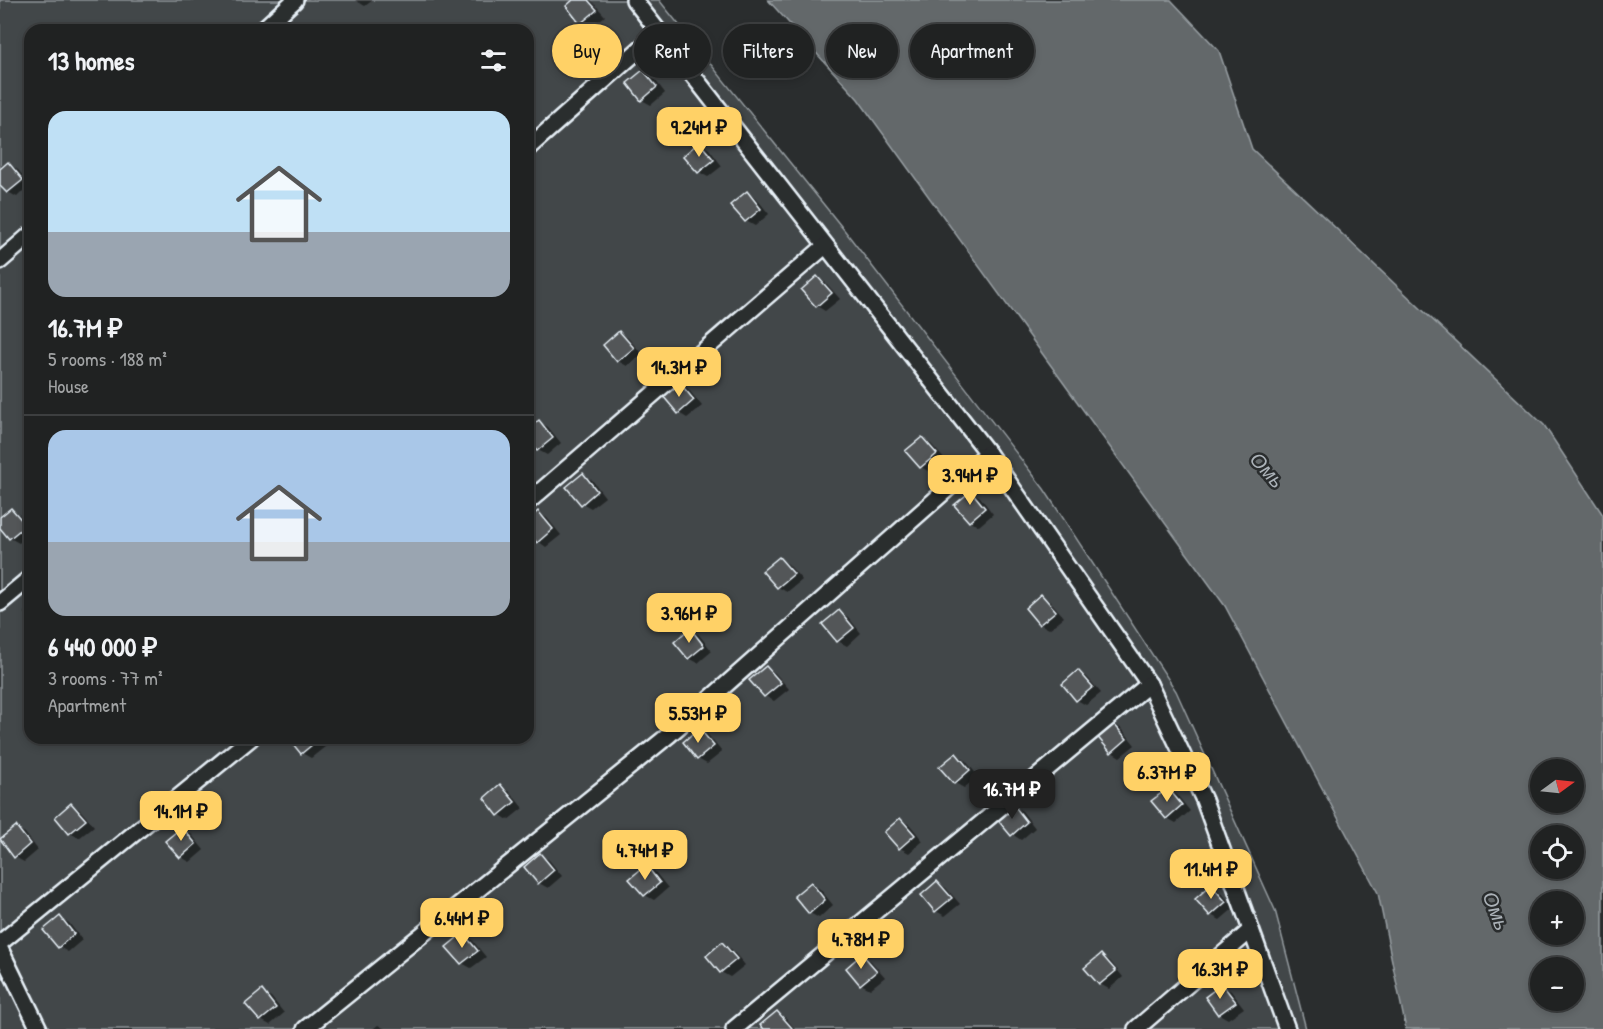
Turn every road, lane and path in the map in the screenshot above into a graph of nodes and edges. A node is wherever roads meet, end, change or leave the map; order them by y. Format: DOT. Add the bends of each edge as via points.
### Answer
graph roads {
  1 [pos="295,0"];
  2 [pos="634,0"];
  3 [pos="269,24"];
  4 [pos="653,24"];
  5 [pos="634,54"];
  6 [pos="695,78"];
  7 [pos="534,143"];
  8 [pos="24,240"];
  9 [pos="825,246"];
  10 [pos="0,261"];
  11 [pos="988,453"];
  12 [pos="534,497"];
  13 [pos="24,583"];
  14 [pos="0,603"];
  15 [pos="1149,684"];
  16 [pos="244,744"];
  17 [pos="1251,930"];
  18 [pos="0,943"];
  19 [pos="0,950"];
  20 [pos="39,1029"];
  21 [pos="305,1029"];
  22 [pos="734,1029"];
  23 [pos="1136,1029"];
  24 [pos="1287,1029"];
  1 -- 3 [label="lane"];
  2 -- 4 [label="lane"];
  5 -- 7 [label="lane"];
  6 -- 9 [label="lane"];
  8 -- 10 [label="lane"];
  9 -- 11 [label="lane"];
  9 -- 12 [label="lane"];
  11 -- 15 [label="lane"];
  11 -- 21 [label="lane" via="669,735"];
  13 -- 14 [label="lane"];
  15 -- 17 [label="lane" via="1204,800"];
  15 -- 22 [label="lane"];
  16 -- 18 [label="lane"];
  17 -- 23 [label="lane"];
  17 -- 24 [label="lane"];
  19 -- 20 [label="lane"];
}
